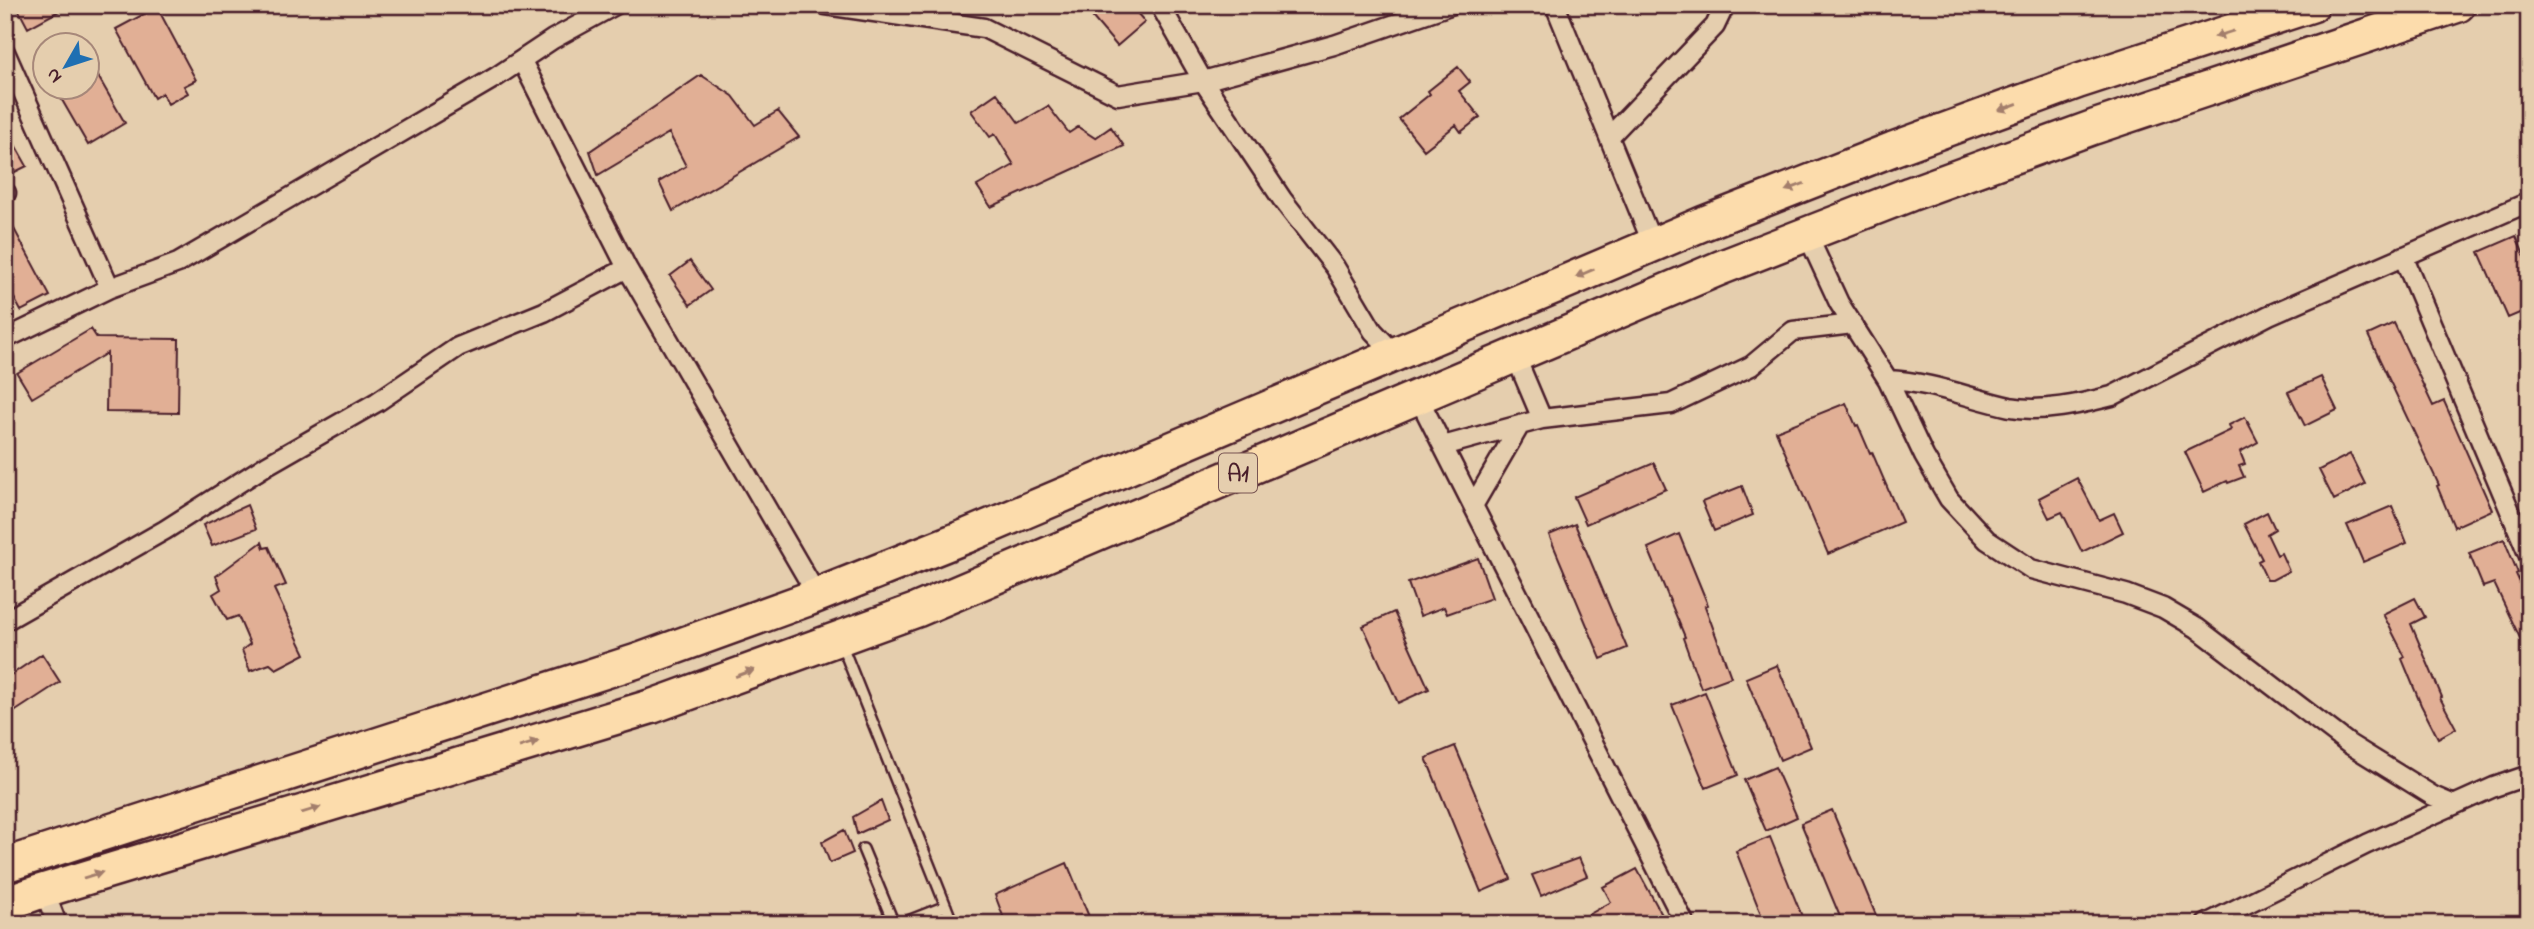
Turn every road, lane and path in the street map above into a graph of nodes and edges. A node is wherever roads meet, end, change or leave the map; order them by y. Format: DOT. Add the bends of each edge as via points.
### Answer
graph roads {
  1 [pos="615,5"];
  2 [pos="826,5"];
  3 [pos="1160,5"];
  4 [pos="1450,5"];
  5 [pos="1555,5"];
  6 [pos="1725,5"];
  7 [pos="2312,5"];
  8 [pos="2458,5"];
  9 [pos="5,52"];
  10 [pos="522,61"];
  11 [pos="1203,81"];
  12 [pos="1609,137"];
  13 [pos="2529,202"];
  14 [pos="1807,234"];
  15 [pos="1653,245"];
  16 [pos="2403,256"];
  17 [pos="627,268"];
  18 [pos="110,288"];
  19 [pos="1508,305"];
  20 [pos="1853,324"];
  21 [pos="5,339"];
  22 [pos="1521,352"];
  23 [pos="1395,354"];
  24 [pos="1888,380"];
  25 [pos="1418,397"];
  26 [pos="1542,419"];
  27 [pos="1520,425"];
  28 [pos="1443,446"];
  29 [pos="1473,506"];
  30 [pos="2529,556"];
  31 [pos="897,564"];
  32 [pos="817,595"];
  33 [pos="917,610"];
  34 [pos="5,621"];
  35 [pos="839,639"];
  36 [pos="2529,775"];
  37 [pos="2454,805"];
  38 [pos="863,849"];
  39 [pos="5,866"];
  40 [pos="44,890"];
  41 [pos="5,904"];
  42 [pos="946,906"];
  43 [pos="57,924"];
  44 [pos="894,924"];
  45 [pos="900,924"];
  46 [pos="953,924"];
  47 [pos="1685,924"];
  48 [pos="2206,924"];
  1 -- 10 [label="street"];
  2 -- 11 [label="street" via="984,28 1118,94"];
  3 -- 11 [label="street"];
  4 -- 11 [label="street" via="1334,45"];
  5 -- 12 [label="street"];
  6 -- 12 [label="street" via="1715,26"];
  7 -- 15 [label="highway, A1, one-way" via="2079,81"];
  8 -- 14 [label="highway, A1" via="2094,127"];
  9 -- 18 [label="street"];
  10 -- 17 [label="street"];
  10 -- 18 [label="street" via="178,262"];
  11 -- 23 [label="street" via="1282,199 1335,267 1373,331"];
  12 -- 15 [label="street"];
  13 -- 16 [label="street"];
  14 -- 20 [label="street"];
  14 -- 22 [label="highway, A1"];
  15 -- 19 [label="highway, A1, one-way"];
  16 -- 24 [label="street" via="2269,315 2127,390 2090,402 2040,409 2012,407 1914,382"];
  16 -- 30 [label="street"];
  17 -- 32 [label="street"];
  17 -- 34 [label="street" via="544,312 458,347 377,402"];
  18 -- 21 [label="street"];
  19 -- 22 [label="highway"];
  19 -- 23 [label="highway, A1"];
  20 -- 24 [label="street"];
  20 -- 26 [label="street" via="1793,331 1751,366 1671,404"];
  22 -- 25 [label="highway, A1"];
  22 -- 26 [label="street"];
  23 -- 31 [label="highway, A1"];
  24 -- 37 [label="street" via="1949,499 1997,547 2031,569 2163,608 2349,744"];
  25 -- 28 [label="street"];
  25 -- 33 [label="highway, A1"];
  26 -- 27 [label="street"];
  27 -- 28 [label="street"];
  27 -- 29 [label="street"];
  28 -- 29 [label="street"];
  29 -- 47 [label="street"];
  31 -- 32 [label="highway, A1"];
  31 -- 33 [label="highway"];
  32 -- 39 [label="highway, A1" via="638,661"];
  33 -- 35 [label="highway, A1"];
  40 -- 35 [label="highway, A1, one-way" via="653,706"];
  35 -- 42 [label="lane"];
  36 -- 37 [label="street"];
  37 -- 48 [label="street"];
  38 -- 44 [label="lane"];
  40 -- 41 [label="highway, A1"];
  40 -- 43 [label="street"];
  42 -- 45 [label="lane"];
  42 -- 46 [label="lane"];
}
